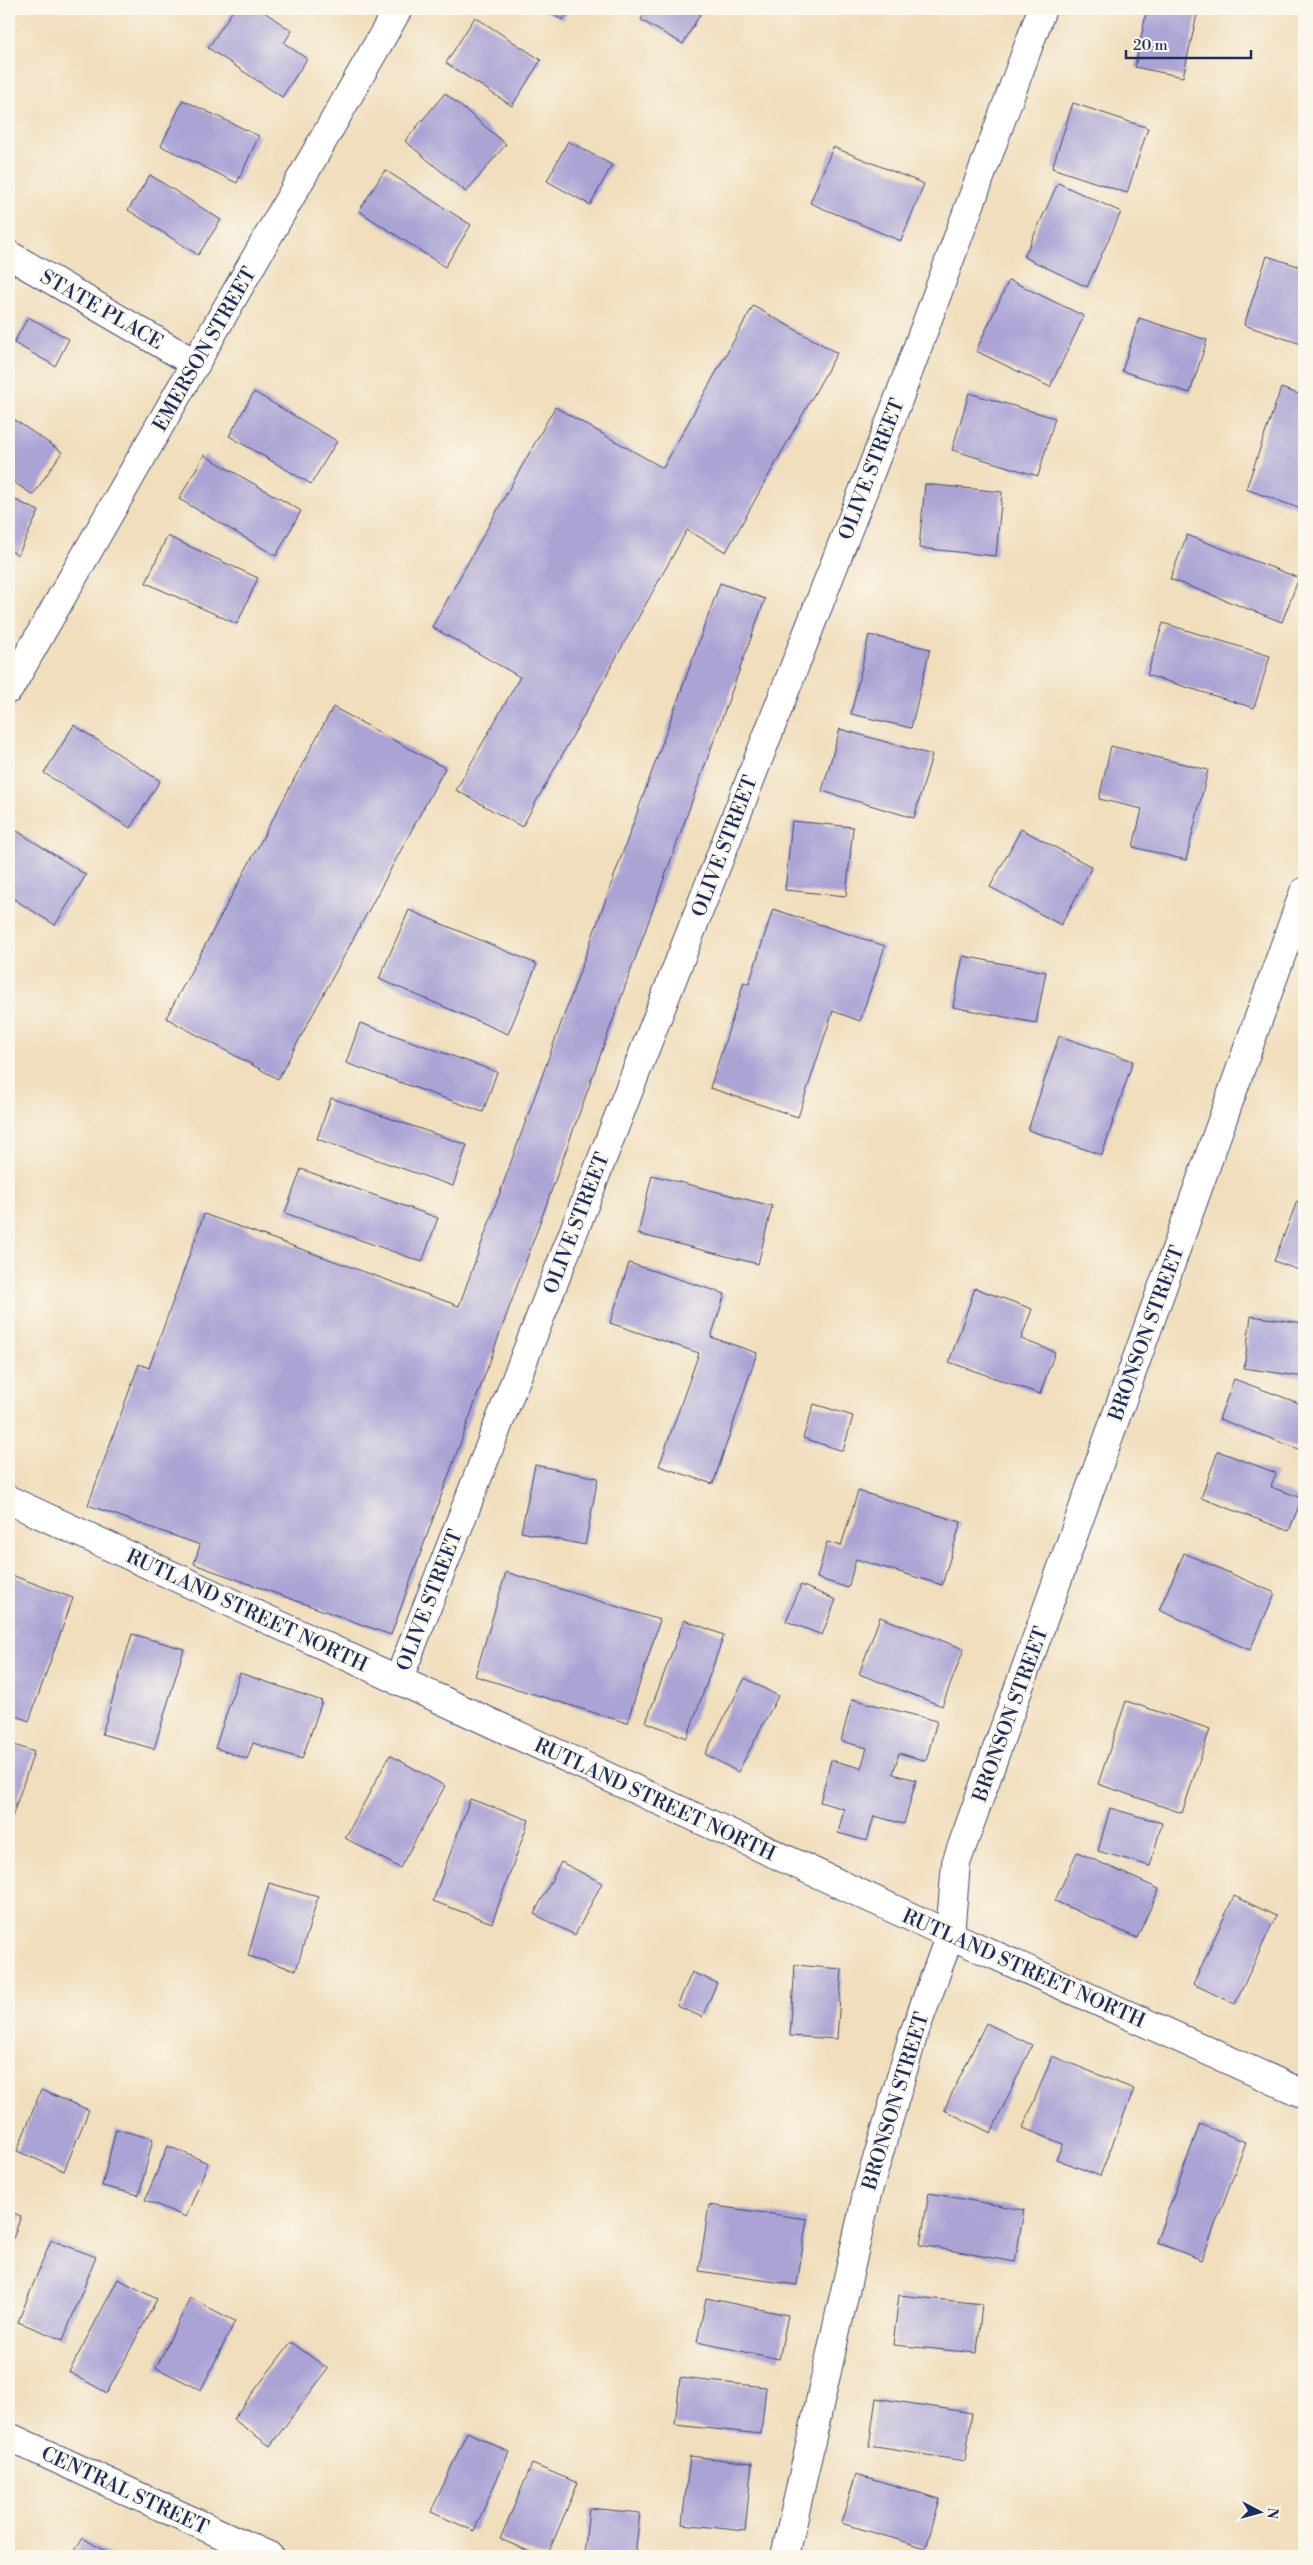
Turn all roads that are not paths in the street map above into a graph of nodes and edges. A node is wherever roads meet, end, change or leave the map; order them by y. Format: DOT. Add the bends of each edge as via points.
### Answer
graph roads {
  1 [pos="398,9"];
  2 [pos="1042,9"];
  3 [pos="9,255"];
  4 [pos="196,364"];
  5 [pos="9,690"];
  6 [pos="1304,892"];
  7 [pos="9,1500"];
  8 [pos="398,1680"];
  9 [pos="950,1935"];
  10 [pos="1304,2094"];
  11 [pos="9,2437"];
  12 [pos="269,2556"];
  13 [pos="785,2556"];
  1 -- 4 [label="street, EMERSON STREET"];
  2 -- 8 [label="street, OLIVE STREET" via="890,422"];
  3 -- 4 [label="street, STATE PLACE"];
  4 -- 5 [label="street, EMERSON STREET"];
  6 -- 9 [label="street, BRONSON STREET" via="956,1863"];
  7 -- 8 [label="street, RUTLAND STREET NORTH"];
  8 -- 9 [label="street, RUTLAND STREET NORTH"];
  9 -- 10 [label="street, RUTLAND STREET NORTH"];
  9 -- 13 [label="street, BRONSON STREET" via="913,2036 867,2194"];
  11 -- 12 [label="street, CENTRAL STREET"];
}
